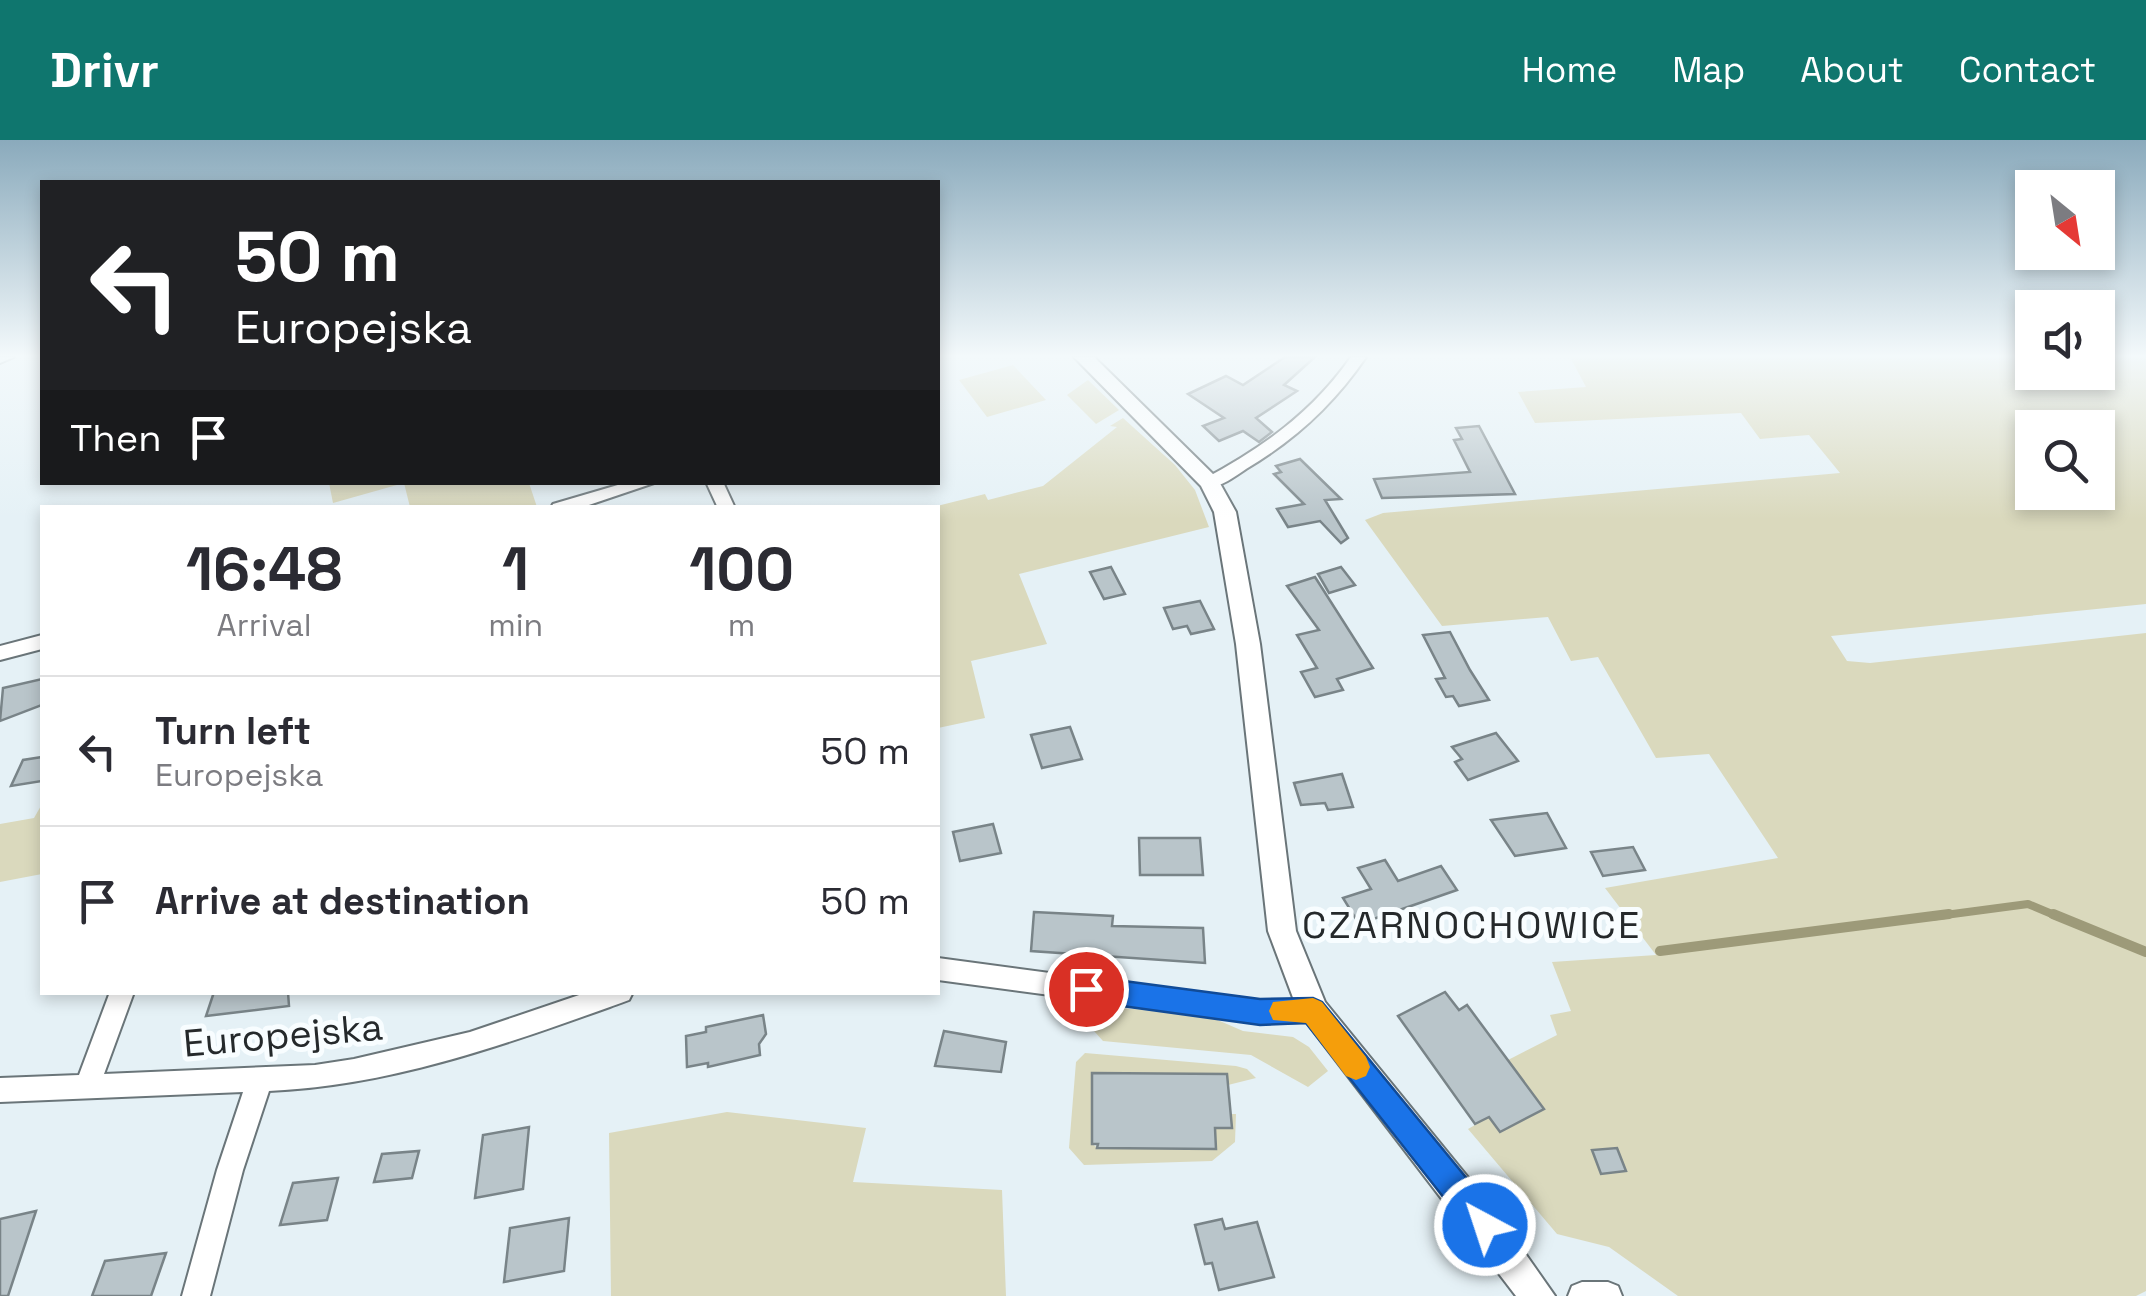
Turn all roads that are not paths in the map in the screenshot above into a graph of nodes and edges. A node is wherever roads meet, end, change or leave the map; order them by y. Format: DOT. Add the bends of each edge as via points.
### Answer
graph roads {
  1 [pos="1138,411"];
  2 [pos="1316,411"];
  3 [pos="1210,482"];
  4 [pos="638,485"];
  5 [pos="568,505"];
  6 [pos="40,642"];
  7 [pos="0,652"];
  8 [pos="940,969"];
  9 [pos="121,995"];
  10 [pos="612,995"];
  11 [pos="1313,1010"];
  12 [pos="260,1079"];
  13 [pos="88,1087"];
  14 [pos="0,1090"];
  15 [pos="196,1296"];
  16 [pos="1537,1296"];
  17 [pos="1582,1296"];
  18 [pos="1608,1296"];
  1 -- 3 [label="street"];
  2 -- 3 [label="street"];
  3 -- 11 [label="street" via="1226,512 1235,554 1282,931"];
  4 -- 5 [label="street"];
  6 -- 7 [label="street"];
  8 -- 11 [label="street" via="1260,1012"];
  9 -- 13 [label="street"];
  10 -- 12 [label="street, Europejska" via="366,1072"];
  11 -- 16 [label="street"];
  12 -- 13 [label="street, Europejska"];
  12 -- 15 [label="street"];
  13 -- 14 [label="street, Europejska"];
  17 -- 18 [label="street"];
}
